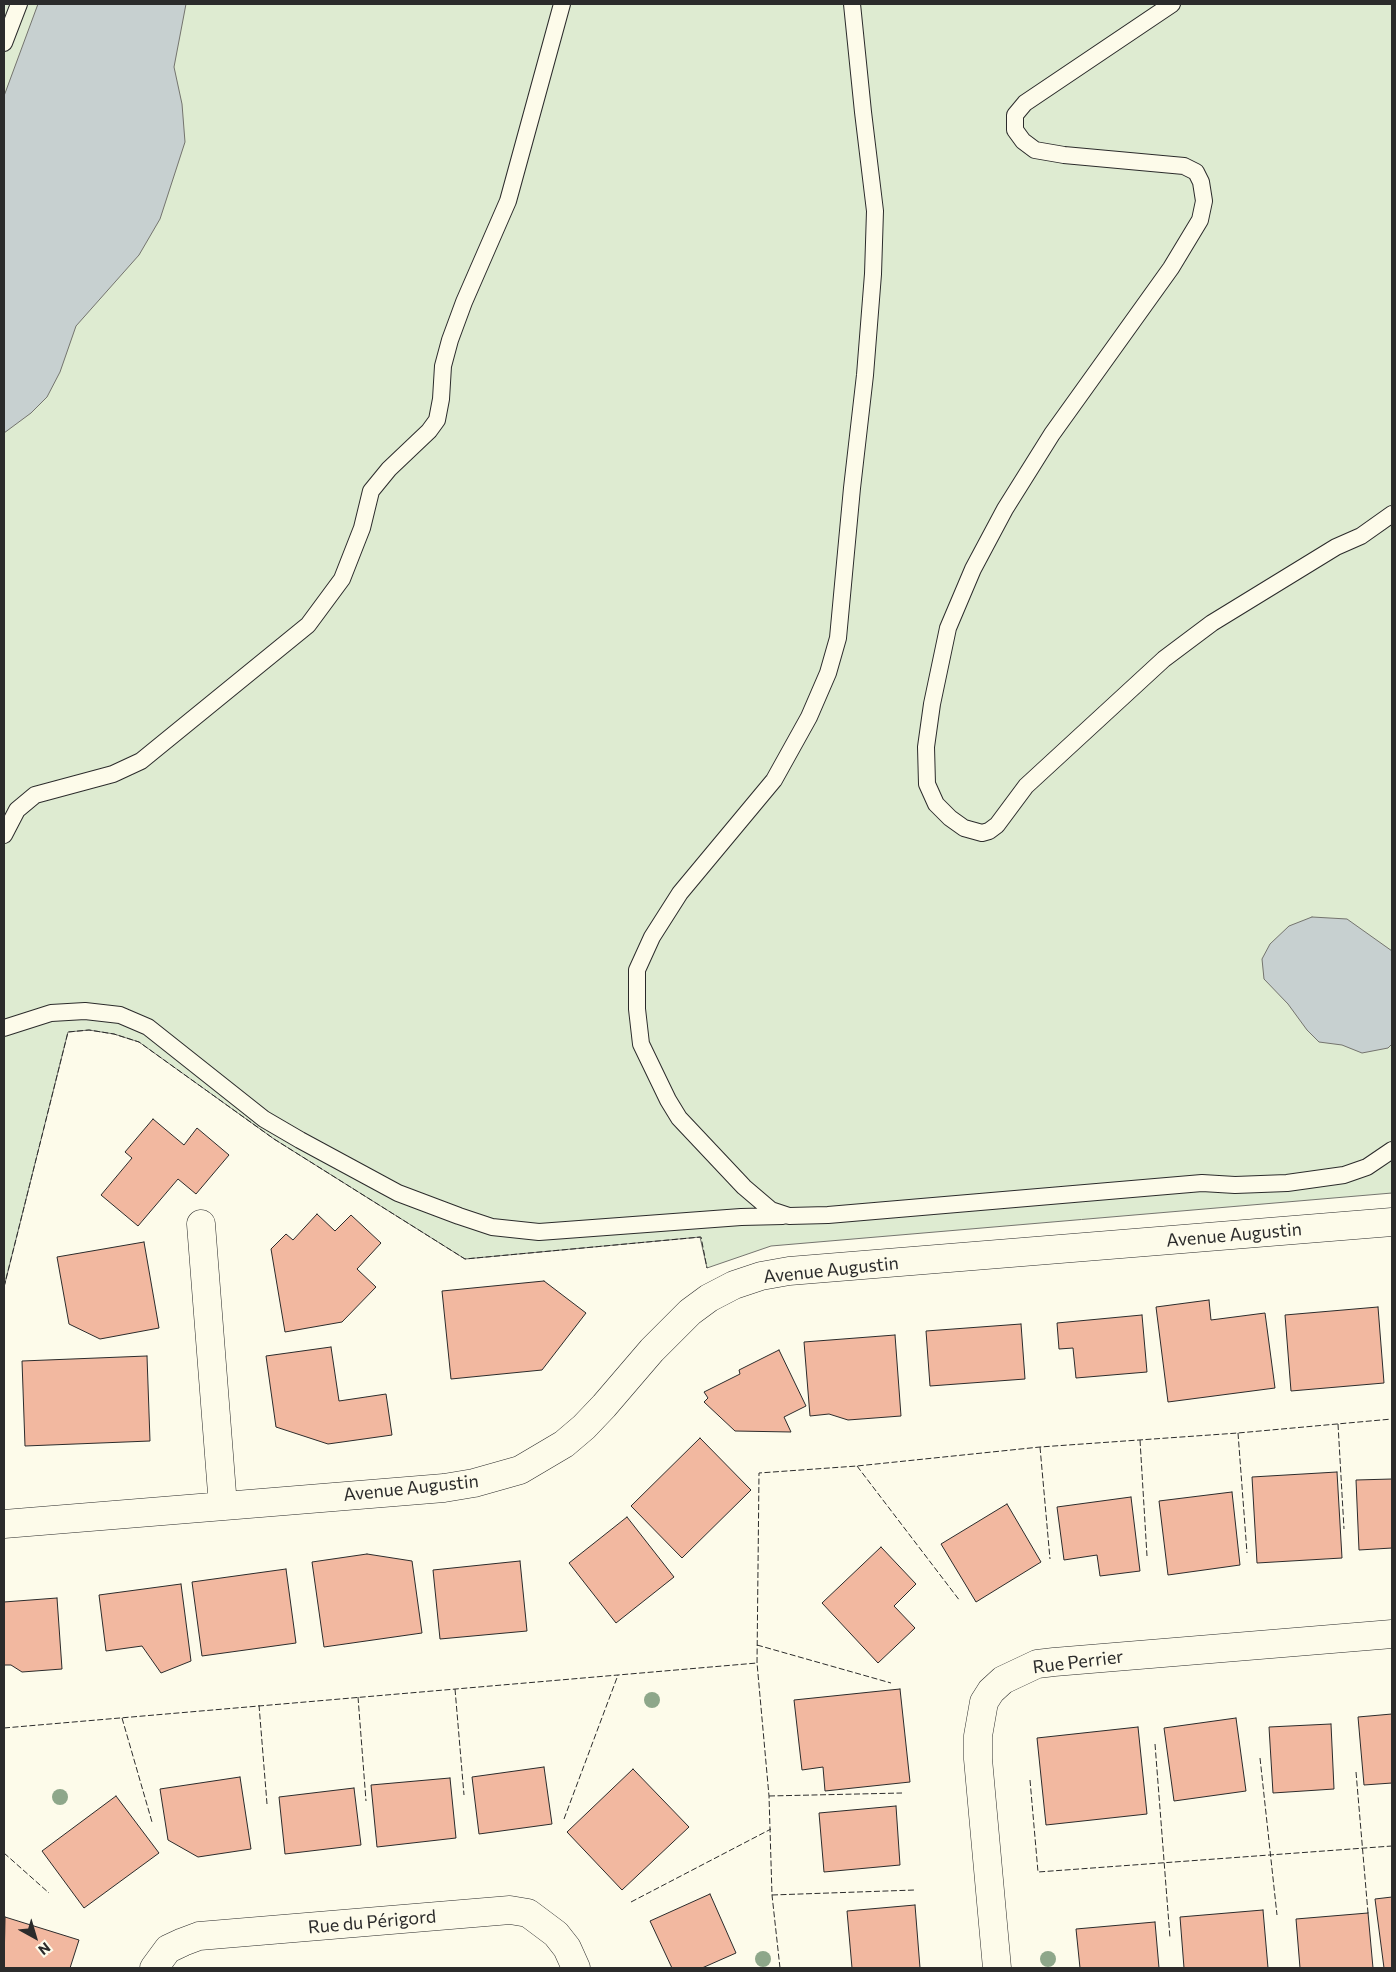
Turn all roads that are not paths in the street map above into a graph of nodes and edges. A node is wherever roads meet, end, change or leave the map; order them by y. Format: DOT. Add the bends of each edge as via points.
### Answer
graph roads {
  1 [pos="19,4"];
  2 [pos="562,4"];
  3 [pos="852,4"];
  4 [pos="1172,4"];
  5 [pos="4,43"];
  6 [pos="1392,514"];
  7 [pos="4,835"];
  8 [pos="4,1028"];
  9 [pos="1392,1150"];
  10 [pos="789,1216"];
  11 [pos="1392,1222"];
  12 [pos="201,1224"];
  13 [pos="223,1506"];
  14 [pos="4,1524"];
  15 [pos="1392,1634"];
  16 [pos="154,1968"];
  17 [pos="576,1968"];
  18 [pos="997,1968"];
  1 -- 5 [label="lane"];
  2 -- 7 [label="lane" via="508,202 450,340 443,366 437,420 372,491 342,579 308,625 141,761 113,774 35,795 17,810"];
  3 -- 10 [label="lane" via="875,211 865,374 838,638 828,673 809,717 774,780 680,893 652,937 637,970 641,1044 679,1118 744,1187 771,1210"];
  4 -- 6 [label="lane" via="1024,103 1014,114 1015,130 1035,150 1184,166 1196,172 1204,201 1200,220 1171,268 1052,434 1005,509 973,569 948,628 932,704 926,747 927,784 936,804 964,828 982,833 990,831 1026,786 1164,659 1212,622 1336,547 1361,536"];
  8 -- 10 [label="lane" via="52,1013 85,1011 120,1015 148,1028 264,1119 300,1140 398,1192 492,1227 539,1232"];
  9 -- 10 [label="lane" via="1367,1167 1344,1175 1287,1183 1202,1183"];
  11 -- 13 [label="street, Avenue Augustin" via="790,1271 761,1276 709,1298 690,1312 584,1427 564,1444 520,1470 474,1484 444,1488"];
  12 -- 13 [label="street"];
  13 -- 14 [label="street, Avenue Augustin"];
  15 -- 18 [label="street, Rue Perrier" via="1037,1664 1003,1680 984,1702 978,1736"];
  16 -- 17 [label="street, Rue du Périgord" via="168,1950 199,1936 510,1910 528,1913 556,1934"];
}
